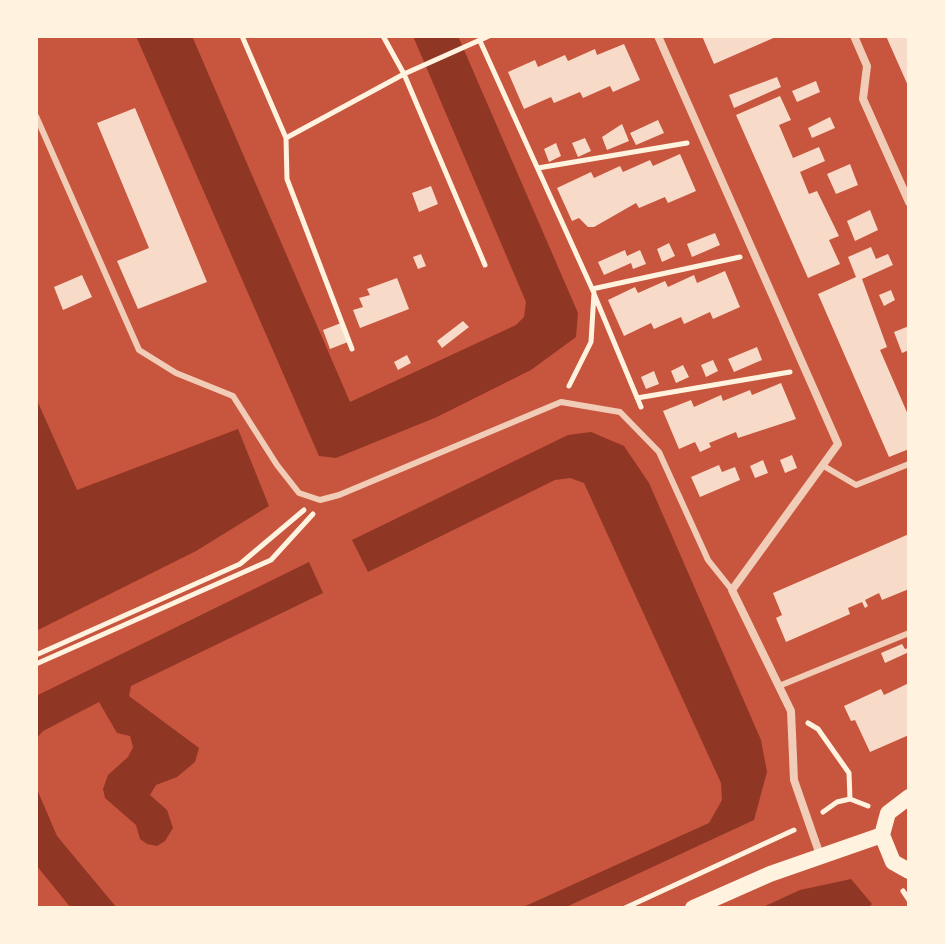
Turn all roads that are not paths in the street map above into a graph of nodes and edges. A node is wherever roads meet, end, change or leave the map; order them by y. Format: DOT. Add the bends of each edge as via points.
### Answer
graph roads {
  1 [pos="658,36"];
  2 [pos="854,36"];
  3 [pos="36,116"];
  4 [pos="909,202"];
  5 [pos="909,464"];
  6 [pos="822,465"];
  7 [pos="732,590"];
  8 [pos="909,633"];
  9 [pos="779,686"];
  10 [pos="909,797"];
  11 [pos="882,835"];
  12 [pos="820,855"];
  13 [pos="909,871"];
  14 [pos="693,908"];
  1 -- 6 [label="street" via="838,444"];
  2 -- 4 [label="street" via="867,66 863,99"];
  3 -- 7 [label="lane" via="139,350 176,373 233,396 299,493 324,499 561,402 620,412 659,452 708,560"];
  5 -- 6 [label="lane" via="856,485"];
  6 -- 7 [label="street"];
  7 -- 9 [label="street"];
  8 -- 9 [label="lane"];
  9 -- 12 [label="street" via="791,711 794,780"];
  10 -- 11 [label="main road" via="888,813"];
  11 -- 12 [label="main road"];
  11 -- 13 [label="main road" via="893,862"];
  12 -- 14 [label="main road"];
}
